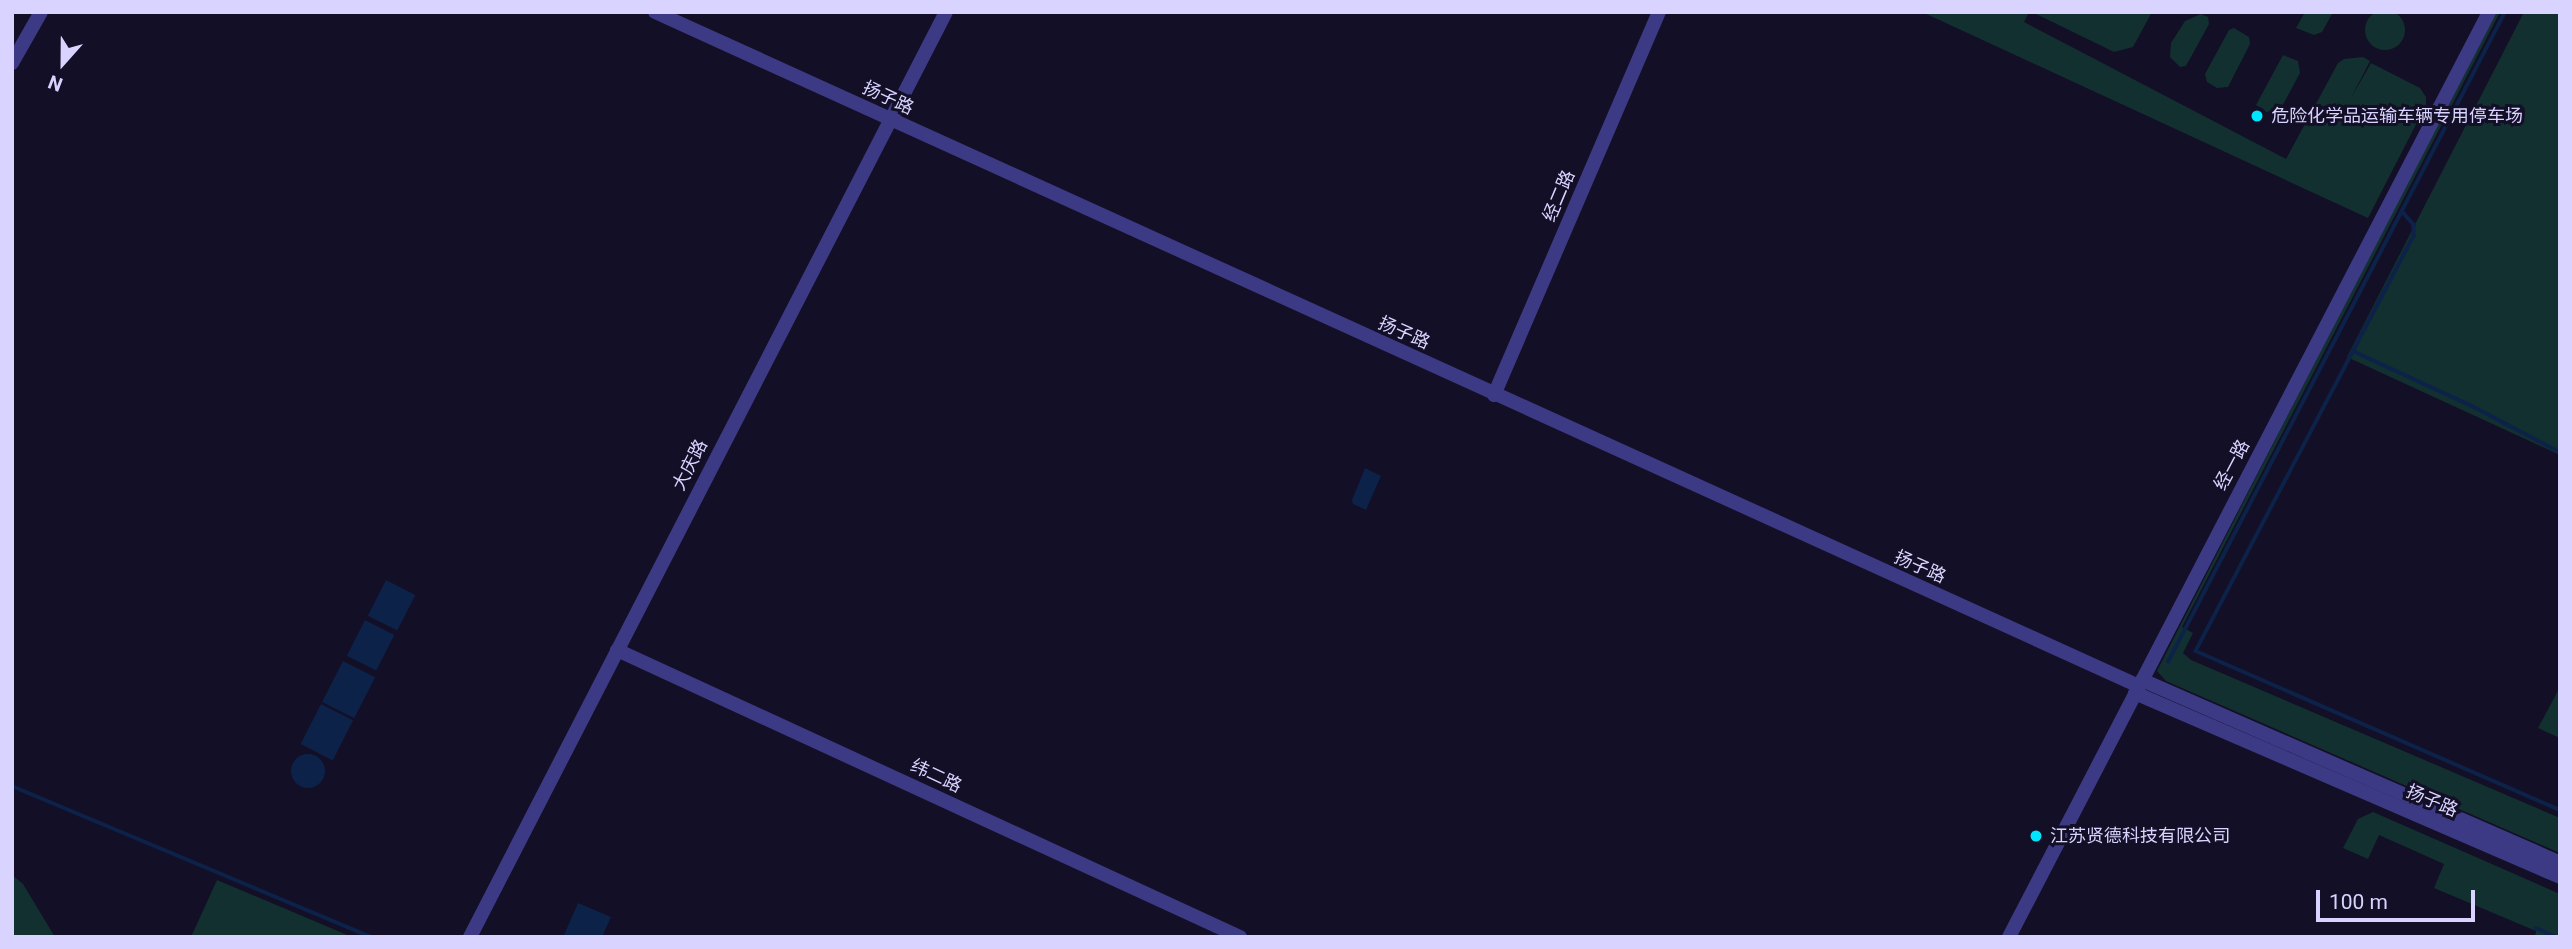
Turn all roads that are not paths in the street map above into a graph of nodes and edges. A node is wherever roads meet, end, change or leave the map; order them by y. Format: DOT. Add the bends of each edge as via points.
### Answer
graph roads {
  1 [pos="41,12"];
  2 [pos="655,12"];
  3 [pos="946,12"];
  4 [pos="1659,12"];
  5 [pos="2489,12"];
  6 [pos="12,63"];
  7 [pos="889,120"];
  8 [pos="1494,395"];
  9 [pos="617,650"];
  10 [pos="2139,686"];
  11 [pos="2560,863"];
  12 [pos="2560,877"];
  13 [pos="470,937"];
  14 [pos="1240,937"];
  15 [pos="2010,937"];
  1 -- 6 [label="street"];
  2 -- 7 [label="street, 扬子路"];
  3 -- 7 [label="street, 大庆路"];
  4 -- 8 [label="street, 经二路"];
  5 -- 10 [label="street, 经一路"];
  7 -- 8 [label="street, 扬子路"];
  7 -- 9 [label="street, 大庆路"];
  8 -- 10 [label="street, 扬子路"];
  9 -- 13 [label="street, 大庆路"];
  9 -- 14 [label="street, 纬二路"];
  10 -- 11 [label="street, 扬子路"];
  10 -- 12 [label="street, 扬子路"];
  10 -- 15 [label="street, 经一路"];
}
